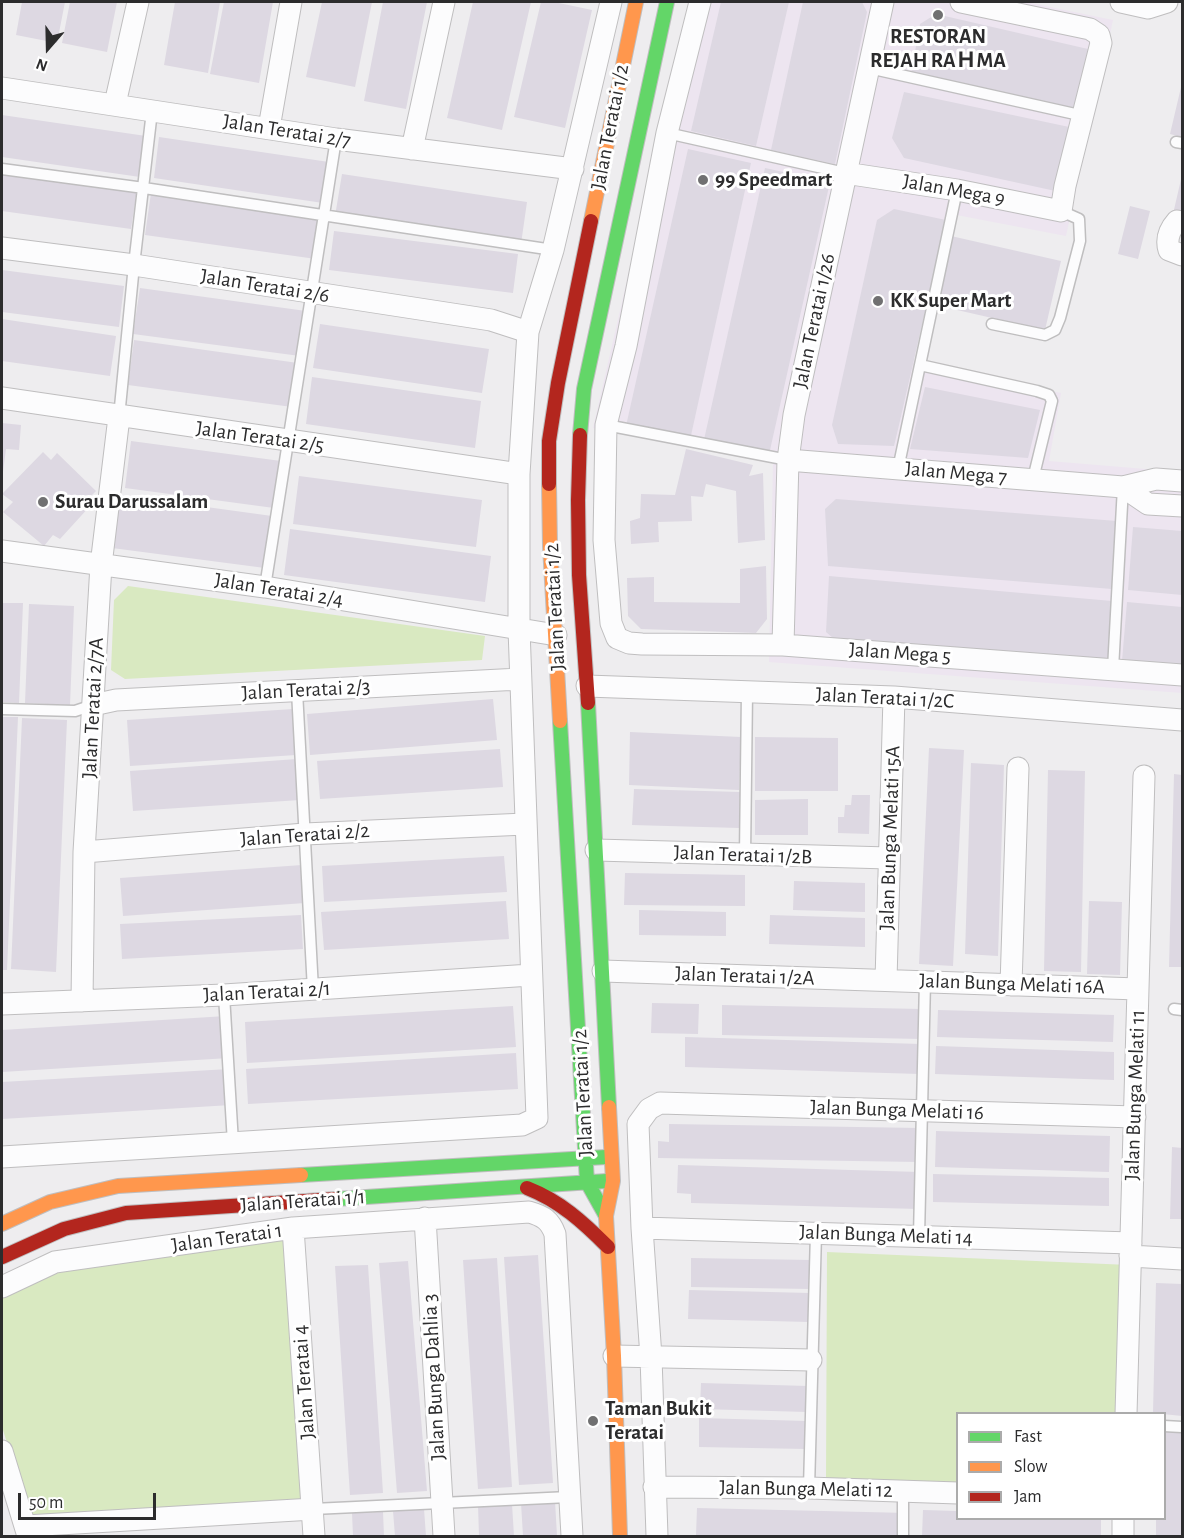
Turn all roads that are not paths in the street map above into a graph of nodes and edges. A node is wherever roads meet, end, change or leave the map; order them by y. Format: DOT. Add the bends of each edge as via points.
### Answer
graph roads {
  1 [pos="138,2"];
  2 [pos="291,2"];
  3 [pos="444,2"];
  4 [pos="611,2"];
  5 [pos="636,2"];
  6 [pos="667,2"];
  7 [pos="700,2"];
  8 [pos="883,2"];
  9 [pos="961,2"];
  10 [pos="1121,2"];
  11 [pos="1167,2"];
  12 [pos="869,68"];
  13 [pos="2,88"];
  14 [pos="115,104"];
  15 [pos="152,111"];
  16 [pos="1084,116"];
  17 [pos="269,128"];
  18 [pos="668,133"];
  19 [pos="336,139"];
  20 [pos="412,149"];
  21 [pos="2,169"];
  22 [pos="573,169"];
  23 [pos="845,173"];
  24 [pos="144,188"];
  25 [pos="957,190"];
  26 [pos="1061,211"];
  27 [pos="324,216"];
  28 [pos="1182,222"];
  29 [pos="2,248"];
  30 [pos="553,250"];
  31 [pos="1182,255"];
  32 [pos="134,265"];
  33 [pos="311,294"];
  34 [pos="992,324"];
  35 [pos="528,332"];
  36 [pos="920,365"];
  37 [pos="2,398"];
  38 [pos="119,417"];
  39 [pos="606,425"];
  40 [pos="288,440"];
  41 [pos="789,460"];
  42 [pos="898,469"];
  43 [pos="519,474"];
  44 [pos="1033,479"];
  45 [pos="1182,481"];
  46 [pos="1123,487"];
  47 [pos="1182,506"];
  48 [pos="604,540"];
  49 [pos="579,543"];
  50 [pos="550,546"];
  51 [pos="2,551"];
  52 [pos="101,565"];
  53 [pos="265,587"];
  54 [pos="519,629"];
  55 [pos="556,635"];
  56 [pos="783,645"];
  57 [pos="1113,669"];
  58 [pos="1182,675"];
  59 [pos="520,679"];
  60 [pos="587,686"];
  61 [pos="297,691"];
  62 [pos="747,692"];
  63 [pos="894,697"];
  64 [pos="93,705"];
  65 [pos="2,710"];
  66 [pos="1182,720"];
  67 [pos="1018,768"];
  68 [pos="1144,776"];
  69 [pos="525,824"];
  70 [pos="305,834"];
  71 [pos="596,850"];
  72 [pos="84,852"];
  73 [pos="745,855"];
  74 [pos="890,858"];
  75 [pos="603,971"];
  76 [pos="531,975"];
  77 [pos="886,980"];
  78 [pos="925,981"];
  79 [pos="1011,985"];
  80 [pos="1138,989"];
  81 [pos="313,990"];
  82 [pos="224,995"];
  83 [pos="82,1001"];
  84 [pos="2,1004"];
  85 [pos="922,1110"];
  86 [pos="1135,1117"];
  87 [pos="233,1143"];
  88 [pos="612,1156"];
  89 [pos="2,1157"];
  90 [pos="586,1157"];
  91 [pos="613,1181"];
  92 [pos="587,1182"];
  93 [pos="520,1186"];
  94 [pos="606,1216"];
  95 [pos="425,1218"];
  96 [pos="2,1224"];
  97 [pos="292,1228"];
  98 [pos="642,1228"];
  99 [pos="816,1233"];
  100 [pos="919,1236"];
  101 [pos="608,1247"];
  102 [pos="1131,1250"];
  103 [pos="2,1257"];
  104 [pos="1182,1259"];
  105 [pos="2,1287"];
  106 [pos="614,1356"];
  107 [pos="651,1357"];
  108 [pos="811,1360"];
  109 [pos="1126,1412"];
  110 [pos="1166,1426"];
  111 [pos="1182,1427"];
  112 [pos="2,1450"];
  113 [pos="654,1487"];
  114 [pos="809,1488"];
  115 [pos="903,1492"];
  116 [pos="956,1493"];
  117 [pos="569,1497"];
  118 [pos="441,1503"];
  119 [pos="313,1509"];
  120 [pos="1123,1520"];
  121 [pos="27,1531"];
  122 [pos="314,1536"];
  123 [pos="444,1536"];
  124 [pos="572,1536"];
  125 [pos="620,1536"];
  126 [pos="657,1536"];
  127 [pos="903,1536"];
  128 [pos="1123,1536"];
  1 -- 14 [label="street"];
  2 -- 17 [label="street"];
  3 -- 20 [label="street"];
  4 -- 22 [label="street, Jalan Teratai 1/2"];
  5 -- 50 [label="main road, Jalan Teratai 1/2" via="549,441"];
  6 -- 49 [label="main road, Jalan Teratai 1/2" via="584,389 579,443"];
  7 -- 18 [label="street"];
  8 -- 12 [label="street, Jalan Teratai 1/26"];
  9 -- 16 [label="street" via="1090,29 1099,35 1101,43"];
  10 -- 11 [label="street" via="1148,8"];
  12 -- 16 [label="lane"];
  12 -- 23 [label="street, Jalan Teratai 1/26"];
  13 -- 14 [label="street, Jalan Teratai 2/7"];
  14 -- 15 [label="street, Jalan Teratai 2/7"];
  15 -- 17 [label="street, Jalan Teratai 2/7"];
  15 -- 24 [label="lane"];
  16 -- 26 [label="street"];
  17 -- 19 [label="street, Jalan Teratai 2/7"];
  18 -- 23 [label="lane"];
  18 -- 39 [label="street" via="626,346"];
  19 -- 20 [label="street, Jalan Teratai 2/7"];
  19 -- 27 [label="lane"];
  20 -- 22 [label="street, Jalan Teratai 2/7"];
  21 -- 24 [label="lane"];
  22 -- 30 [label="street, Jalan Teratai 1/2"];
  23 -- 25 [label="street, Jalan Mega 9"];
  23 -- 41 [label="street, Jalan Teratai 1/26" via="794,415"];
  24 -- 27 [label="lane"];
  24 -- 32 [label="lane"];
  25 -- 26 [label="street, Jalan Mega 9"];
  25 -- 36 [label="lane"];
  26 -- 34 [label="lane" via="1079,219 1080,241 1055,330 1044,335"];
  27 -- 30 [label="lane"];
  27 -- 33 [label="lane"];
  28 -- 31 [label="street" via="1177,221 1172,227 1167,243 1169,250"];
  29 -- 32 [label="street, Jalan Teratai 2/6"];
  30 -- 35 [label="street, Jalan Teratai 1/2"];
  32 -- 33 [label="street, Jalan Teratai 2/6"];
  32 -- 38 [label="lane"];
  33 -- 35 [label="street, Jalan Teratai 2/6" via="491,321"];
  33 -- 40 [label="lane"];
  35 -- 43 [label="street, Jalan Teratai 1/2"];
  36 -- 42 [label="lane"];
  36 -- 44 [label="lane" via="1050,397"];
  37 -- 38 [label="street, Jalan Teratai 2/5"];
  38 -- 40 [label="street, Jalan Teratai 2/5"];
  38 -- 52 [label="street, Jalan Teratai 2/7A"];
  39 -- 41 [label="lane"];
  39 -- 48 [label="street"];
  40 -- 43 [label="street, Jalan Teratai 2/5"];
  40 -- 53 [label="lane"];
  41 -- 42 [label="street, Jalan Mega 7"];
  41 -- 56 [label="street, Jalan Teratai 1/26"];
  42 -- 44 [label="street, Jalan Mega 7"];
  43 -- 54 [label="street, Jalan Teratai 1/2"];
  44 -- 46 [label="street, Jalan Mega 7"];
  45 -- 46 [label="street, Jalan Mega 7" via="1156,479"];
  46 -- 47 [label="street, Jalan Mega 7" via="1148,504"];
  46 -- 57 [label="lane"];
  48 -- 49 [label="street"];
  48 -- 56 [label="street, Jalan Mega 5" via="611,623 617,638 642,644"];
  49 -- 50 [label="street"];
  49 -- 60 [label="main road, Jalan Teratai 1/2"];
  50 -- 55 [label="main road, Jalan Teratai 1/2"];
  51 -- 52 [label="street, Jalan Teratai 2/4"];
  52 -- 53 [label="street, Jalan Teratai 2/4"];
  52 -- 64 [label="street, Jalan Teratai 2/7A"];
  53 -- 54 [label="street, Jalan Teratai 2/4"];
  54 -- 55 [label="street, Jalan Teratai 2/4"];
  54 -- 59 [label="street, Jalan Teratai 1/2"];
  55 -- 90 [label="main road, Jalan Teratai 1/2"];
  56 -- 57 [label="street, Jalan Mega 5"];
  57 -- 58 [label="street, Jalan Mega 5"];
  59 -- 61 [label="street, Jalan Teratai 2/3"];
  59 -- 69 [label="street, Jalan Teratai 1/2"];
  60 -- 62 [label="street, Jalan Teratai 1/2C"];
  60 -- 71 [label="main road, Jalan Teratai 1/2"];
  61 -- 64 [label="street, Jalan Teratai 2/3" via="116,700"];
  61 -- 70 [label="lane"];
  62 -- 63 [label="street, Jalan Teratai 1/2C"];
  62 -- 73 [label="lane"];
  63 -- 66 [label="street, Jalan Teratai 1/2C"];
  63 -- 74 [label="street, Jalan Bunga Melati 15A"];
  64 -- 65 [label="lane" via="75,711"];
  64 -- 72 [label="street, Jalan Teratai 2/7A"];
  67 -- 79 [label="street"];
  68 -- 80 [label="street, Jalan Bunga Melati 11"];
  69 -- 70 [label="street, Jalan Teratai 2/2"];
  69 -- 76 [label="street, Jalan Teratai 1/2"];
  70 -- 72 [label="street, Jalan Teratai 2/2"];
  70 -- 81 [label="lane"];
  71 -- 73 [label="street, Jalan Teratai 1/2B"];
  71 -- 75 [label="main road, Jalan Teratai 1/2"];
  72 -- 83 [label="street, Jalan Teratai 2/7A"];
  73 -- 74 [label="street, Jalan Teratai 1/2B"];
  74 -- 77 [label="street, Jalan Bunga Melati 15A"];
  75 -- 77 [label="street, Jalan Teratai 1/2A"];
  75 -- 88 [label="main road, Jalan Teratai 1/2"];
  76 -- 81 [label="street, Jalan Teratai 2/1"];
  76 -- 87 [label="street, Jalan Teratai 1/2" via="537,1118 522,1125"];
  77 -- 78 [label="street, Jalan Bunga Melati 16A"];
  78 -- 79 [label="street, Jalan Bunga Melati 16A"];
  78 -- 85 [label="lane"];
  79 -- 80 [label="street, Jalan Bunga Melati 16A"];
  80 -- 86 [label="street, Jalan Bunga Melati 11"];
  81 -- 82 [label="street, Jalan Teratai 2/1"];
  82 -- 83 [label="street, Jalan Teratai 2/1"];
  82 -- 87 [label="lane"];
  83 -- 84 [label="street, Jalan Teratai 2/1"];
  85 -- 86 [label="street, Jalan Bunga Melati 16"];
  85 -- 98 [label="street, Jalan Bunga Melati 16" via="660,1103 649,1109 638,1124"];
  85 -- 100 [label="lane"];
  86 -- 102 [label="street, Jalan Bunga Melati 11"];
  87 -- 89 [label="street"];
  88 -- 90 [label="main road, Jalan Teratai 1/1"];
  88 -- 91 [label="main road, Jalan Teratai 1/2"];
  90 -- 92 [label="main road, Jalan Teratai 1/2"];
  90 -- 96 [label="main road, Jalan Teratai 1/1" via="117,1186 50,1202"];
  91 -- 92 [label="main road, Jalan Teratai 1/1"];
  91 -- 94 [label="main road, Jalan Teratai 1/2"];
  92 -- 93 [label="main road, Jalan Teratai 1/1"];
  92 -- 94 [label="main road, Jalan Teratai 1/2"];
  93 -- 101 [label="main road" via="566,1207"];
  93 -- 103 [label="main road, Jalan Teratai 1/1" via="126,1214 64,1229"];
  94 -- 101 [label="main road, Jalan Teratai 1/2"];
  95 -- 97 [label="street, Jalan Teratai 1"];
  95 -- 117 [label="street, Jalan Teratai 1" via="529,1212 542,1215 552,1225"];
  95 -- 118 [label="street, Jalan Bunga Dahlia 3"];
  97 -- 105 [label="street, Jalan Teratai 1" via="55,1262"];
  97 -- 119 [label="street, Jalan Teratai 4"];
  98 -- 99 [label="street, Jalan Bunga Melati 14"];
  98 -- 107 [label="street"];
  99 -- 100 [label="street, Jalan Bunga Melati 14"];
  99 -- 108 [label="lane"];
  100 -- 102 [label="street, Jalan Bunga Melati 14"];
  101 -- 106 [label="main road, Jalan Teratai 1/2"];
  102 -- 104 [label="street, Jalan Bunga Melati 14"];
  102 -- 109 [label="street, Jalan Bunga Melati 11"];
  106 -- 107 [label="street"];
  106 -- 125 [label="main road, Jalan Teratai 1/2"];
  107 -- 108 [label="street"];
  107 -- 113 [label="street"];
  108 -- 114 [label="lane"];
  110 -- 111 [label="lane"];
  112 -- 121 [label="street"];
  113 -- 114 [label="street, Jalan Bunga Melati 12"];
  113 -- 126 [label="street"];
  114 -- 115 [label="street, Jalan Bunga Melati 12"];
  115 -- 116 [label="street, Jalan Bunga Melati 12"];
  115 -- 127 [label="lane"];
  117 -- 118 [label="lane"];
  117 -- 124 [label="street"];
  118 -- 119 [label="lane"];
  118 -- 123 [label="street, Jalan Bunga Dahlia 3"];
  119 -- 121 [label="street"];
  119 -- 122 [label="street, Jalan Teratai 4"];
  120 -- 128 [label="street"];
}
